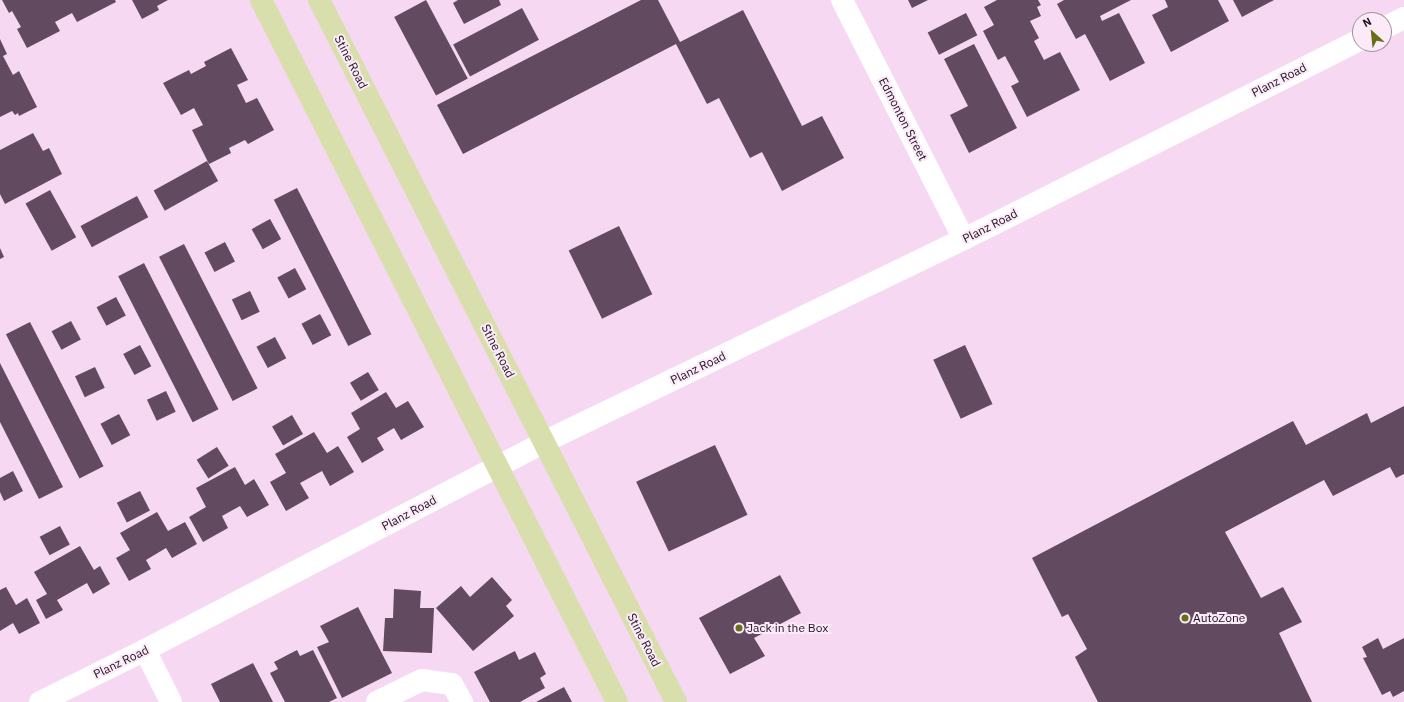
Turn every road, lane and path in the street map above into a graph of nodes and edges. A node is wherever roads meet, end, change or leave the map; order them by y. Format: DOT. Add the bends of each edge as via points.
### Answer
graph roads {
  1 [pos="261,0"];
  2 [pos="319,0"];
  3 [pos="842,0"];
  4 [pos="1404,18"];
  5 [pos="1392,24"];
  6 [pos="1352,44"];
  7 [pos="964,239"];
  8 [pos="544,442"];
  9 [pos="498,466"];
  10 [pos="145,650"];
  11 [pos="40,702"];
  12 [pos="171,702"];
  13 [pos="377,702"];
  14 [pos="462,702"];
  15 [pos="617,702"];
  16 [pos="676,702"];
  1 -- 9 [label="main road"];
  2 -- 8 [label="main road, Stine Road"];
  3 -- 7 [label="street, Edmonton Street"];
  4 -- 5 [label="street"];
  6 -- 7 [label="street, Planz Road"];
  7 -- 8 [label="street, Planz Road"];
  8 -- 9 [label="street, Planz Road"];
  8 -- 16 [label="main road, Stine Road"];
  9 -- 10 [label="street, Planz Road"];
  9 -- 15 [label="main road"];
  10 -- 11 [label="street, Planz Road"];
  10 -- 12 [label="street"];
  13 -- 14 [label="street" via="422,680 452,684"];
}
